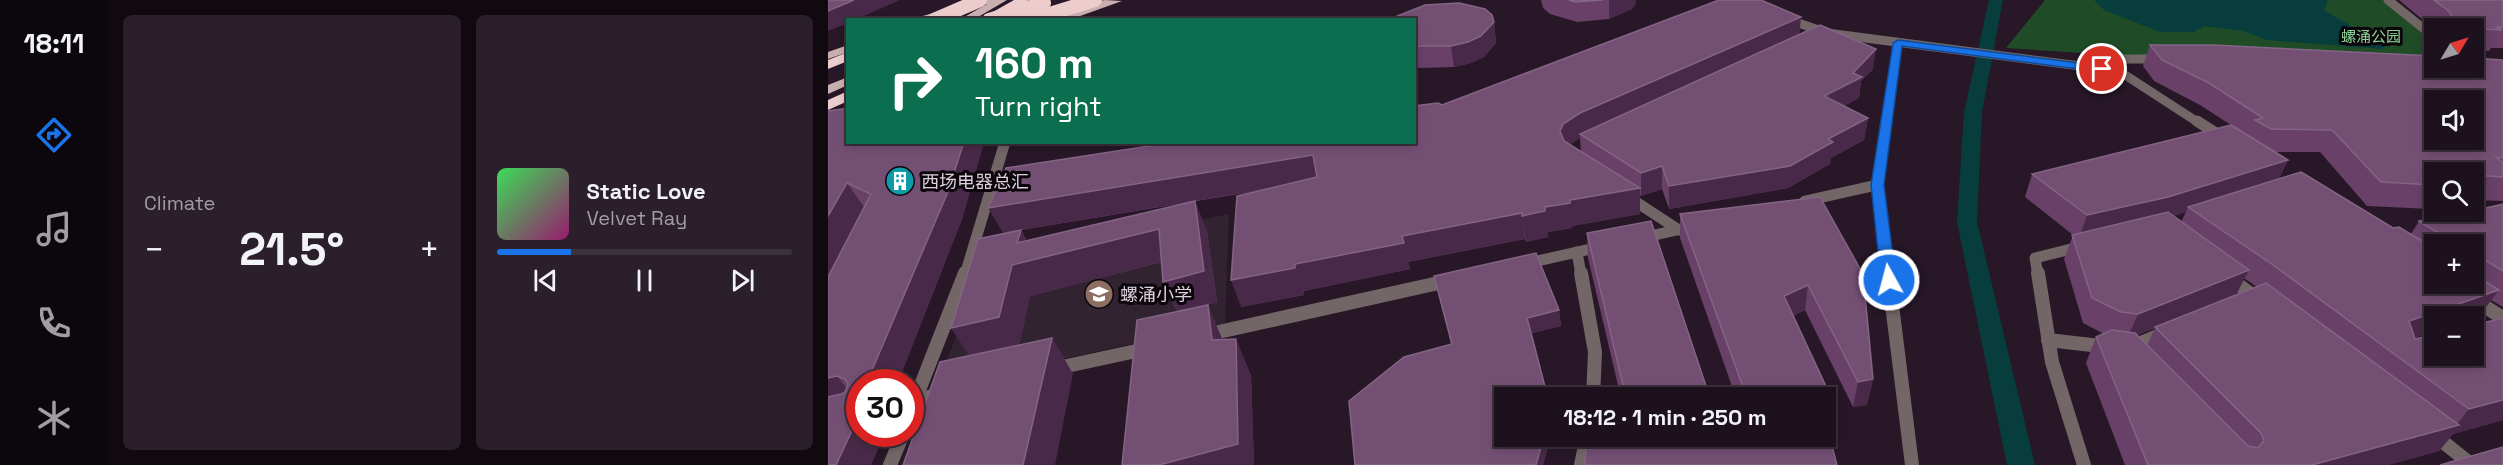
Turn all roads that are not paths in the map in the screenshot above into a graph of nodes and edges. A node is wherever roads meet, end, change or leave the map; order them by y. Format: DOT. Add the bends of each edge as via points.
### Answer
graph roads {
  1 [pos="961,0"];
  2 [pos="980,0"];
  3 [pos="990,0"];
  4 [pos="1002,0"];
  5 [pos="1025,0"];
  6 [pos="1054,0"];
  7 [pos="1095,0"];
  8 [pos="2388,0"];
  9 [pos="1120,1"];
  10 [pos="1780,17"];
  11 [pos="918,18"];
  12 [pos="920,18"];
  13 [pos="939,18"];
  14 [pos="968,18"];
  15 [pos="992,18"];
  16 [pos="995,18"];
  17 [pos="1036,18"];
  18 [pos="1064,18"];
  19 [pos="2424,29"];
  20 [pos="1827,33"];
  21 [pos="1806,42"];
  22 [pos="1898,43"];
  23 [pos="846,49"];
  24 [pos="828,56"];
  25 [pos="846,57"];
  26 [pos="2172,59"];
  27 [pos="2070,64"];
  28 [pos="828,65"];
  29 [pos="846,70"];
  30 [pos="828,77"];
  31 [pos="846,81"];
  32 [pos="846,89"];
  33 [pos="828,90"];
  34 [pos="846,94"];
  35 [pos="846,95"];
  36 [pos="828,98"];
  37 [pos="828,106"];
  38 [pos="1004,144"];
  39 [pos="2237,147"];
  40 [pos="1877,185"];
  41 [pos="1620,192"];
  42 [pos="1796,203"];
  43 [pos="1714,222"];
  44 [pos="1679,230"];
  45 [pos="2092,244"];
  46 [pos="1576,252"];
  47 [pos="1507,268"];
  48 [pos="2217,269"];
  49 [pos="1461,278"];
  50 [pos="2465,294"];
  51 [pos="2255,297"];
  52 [pos="2234,306"];
  53 [pos="2273,311"];
  54 [pos="2503,318"];
  55 [pos="2181,327"];
  56 [pos="1194,338"];
  57 [pos="2048,340"];
  58 [pos="1159,346"];
  59 [pos="1043,371"];
  60 [pos="924,374"];
  61 [pos="1593,387"];
  62 [pos="951,392"];
  63 [pos="924,398"];
  64 [pos="2416,422"];
  65 [pos="898,447"];
  66 [pos="1585,447"];
  67 [pos="890,465"];
  68 [pos="1581,465"];
  69 [pos="1912,465"];
  70 [pos="2084,465"];
  71 [pos="2472,465"];
  1 -- 11 [label="main road"];
  2 -- 13 [label="highway, bridge"];
  3 -- 12 [label="main road"];
  4 -- 14 [label="main road"];
  5 -- 9 [label="main road" via="1062,8"];
  5 -- 15 [label="highway, bridge"];
  6 -- 16 [label="highway, bridge"];
  7 -- 17 [label="highway, bridge"];
  8 -- 19 [label="street"];
  9 -- 18 [label="main road"];
  10 -- 20 [label="street"];
  20 -- 21 [label="street"];
  20 -- 22 [label="street"];
  22 -- 27 [label="street"];
  22 -- 40 [label="street"];
  23 -- 24 [label="main road"];
  25 -- 28 [label="highway"];
  26 -- 27 [label="street" via="2107,59"];
  27 -- 39 [label="street" via="2119,71"];
  29 -- 30 [label="highway"];
  31 -- 33 [label="main road"];
  32 -- 36 [label="highway"];
  34 -- 36 [label="main road"];
  35 -- 37 [label="highway"];
  38 -- 60 [label="street" via="972,259"];
  40 -- 42 [label="street"];
  40 -- 69 [label="street"];
  41 -- 44 [label="street"];
  43 -- 44 [label="street"];
  44 -- 46 [label="street"];
  45 -- 57 [label="street" via="2035,258"];
  46 -- 47 [label="street"];
  46 -- 61 [label="street" via="1595,352"];
  48 -- 51 [label="street"];
  49 -- 56 [label="street"];
  50 -- 54 [label="street"];
  51 -- 52 [label="street"];
  51 -- 53 [label="street"];
  55 -- 57 [label="street" via="2131,353"];
  57 -- 70 [label="street"];
  58 -- 59 [label="street"];
  62 -- 63 [label="street"];
  64 -- 71 [label="street"];
  65 -- 67 [label="street"];
  66 -- 68 [label="street"];
}
